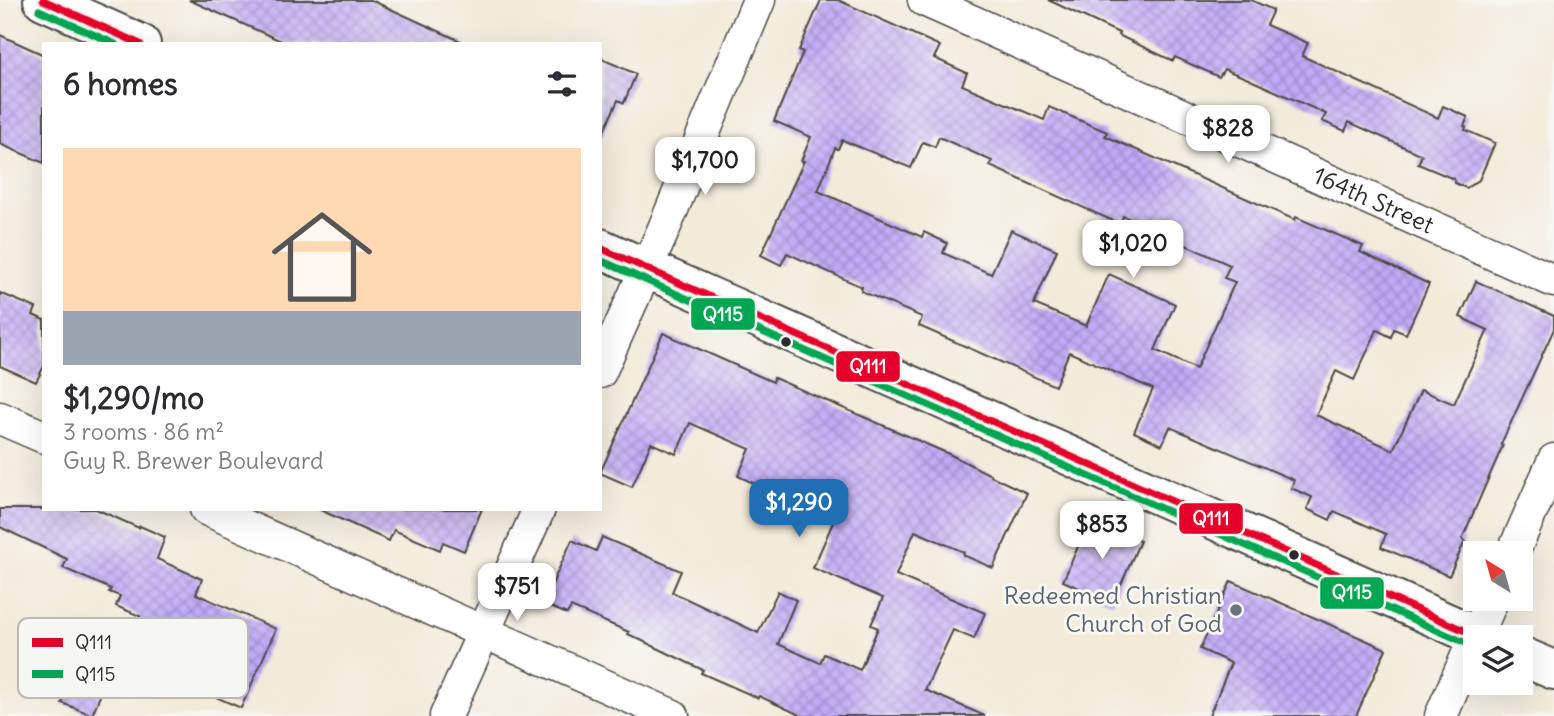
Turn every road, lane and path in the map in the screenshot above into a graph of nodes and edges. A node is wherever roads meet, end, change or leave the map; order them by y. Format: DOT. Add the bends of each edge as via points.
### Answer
graph roads {
  1 [pos="43,0"];
  2 [pos="759,0"];
  3 [pos="924,0"];
  4 [pos="137,42"];
  5 [pos="602,249"];
  6 [pos="646,269"];
  7 [pos="1554,281"];
  8 [pos="602,368"];
  9 [pos="0,418"];
  10 [pos="42,436"];
  11 [pos="1554,460"];
  12 [pos="211,511"];
  13 [pos="538,511"];
  14 [pos="1518,541"];
  15 [pos="1463,631"];
  16 [pos="484,632"];
  17 [pos="1533,661"];
  18 [pos="1463,667"];
  19 [pos="1554,670"];
  20 [pos="446,716"];
  21 [pos="673,716"];
  22 [pos="1440,716"];
  1 -- 4 [label="main road"];
  2 -- 6 [label="street"];
  3 -- 7 [label="street, 164th Street"];
  5 -- 6 [label="main road"];
  6 -- 8 [label="street"];
  6 -- 15 [label="main road"];
  9 -- 10 [label="street"];
  11 -- 14 [label="street"];
  12 -- 16 [label="street"];
  13 -- 16 [label="street"];
  16 -- 20 [label="street"];
  16 -- 21 [label="street"];
  17 -- 19 [label="main road"];
  18 -- 22 [label="street"];
}
